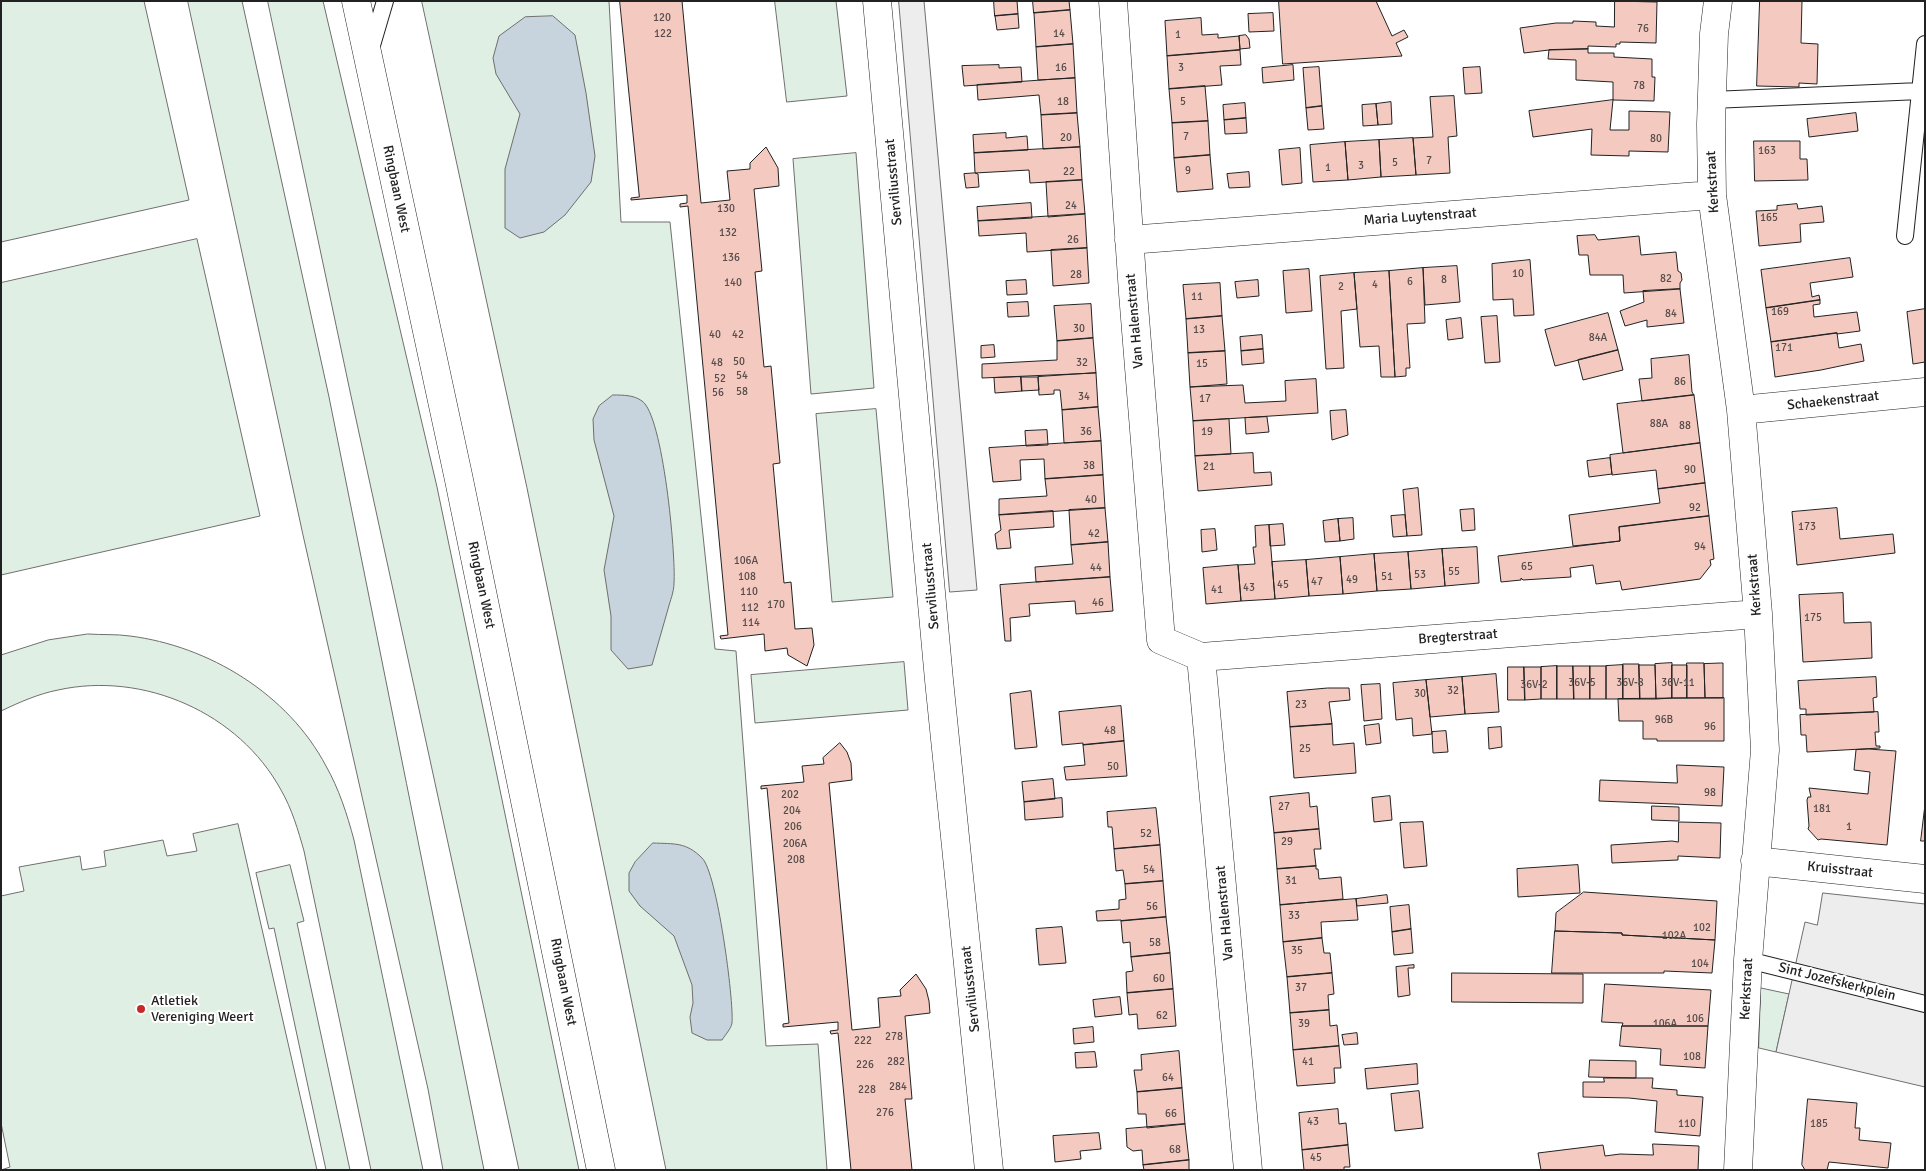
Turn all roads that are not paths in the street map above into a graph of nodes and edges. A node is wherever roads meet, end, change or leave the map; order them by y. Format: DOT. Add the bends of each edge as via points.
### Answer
graph roads {
  1 [pos="356,1"];
  2 [pos="386,1"];
  3 [pos="877,1"];
  4 [pos="1113,1"];
  5 [pos="1718,1"];
  6 [pos="1925,44"];
  7 [pos="368,58"];
  8 [pos="1920,91"];
  9 [pos="1712,100"];
  10 [pos="1712,195"];
  11 [pos="1906,236"];
  12 [pos="1128,240"];
  13 [pos="1925,392"];
  14 [pos="1742,410"];
  15 [pos="1758,614"];
  16 [pos="1161,640"];
  17 [pos="1201,657"];
  18 [pos="1755,861"];
  19 [pos="1925,879"];
  20 [pos="1748,960"];
  21 [pos="1925,1004"];
  22 [pos="601,1170"];
  23 [pos="989,1170"];
  24 [pos="1248,1170"];
  25 [pos="1738,1170"];
  1 -- 7 [label="street, Ringbaan West"];
  2 -- 7 [label="lane"];
  3 -- 23 [label="street, Serviliusstraat"];
  4 -- 12 [label="street, Van Halenstraat"];
  5 -- 9 [label="street, Kerkstraat"];
  6 -- 8 [label="lane"];
  7 -- 22 [label="street, Ringbaan West" via="462,494"];
  8 -- 9 [label="lane"];
  8 -- 11 [label="lane"];
  9 -- 10 [label="street, Kerkstraat"];
  10 -- 12 [label="street, Maria Luytenstraat"];
  10 -- 14 [label="street, Kerkstraat"];
  12 -- 16 [label="street, Van Halenstraat"];
  13 -- 14 [label="street, Schaekenstraat"];
  14 -- 15 [label="street, Kerkstraat"];
  15 -- 17 [label="street, Bregterstraat"];
  15 -- 18 [label="street, Kerkstraat" via="1765,750"];
  16 -- 17 [label="street, Bregterstraat"];
  17 -- 24 [label="street, Van Halenstraat"];
  18 -- 19 [label="street, Kruisstraat"];
  18 -- 20 [label="street, Kerkstraat"];
  20 -- 21 [label="lane, Sint Jozefskerkplein"];
  20 -- 25 [label="street, Kerkstraat"];
}
